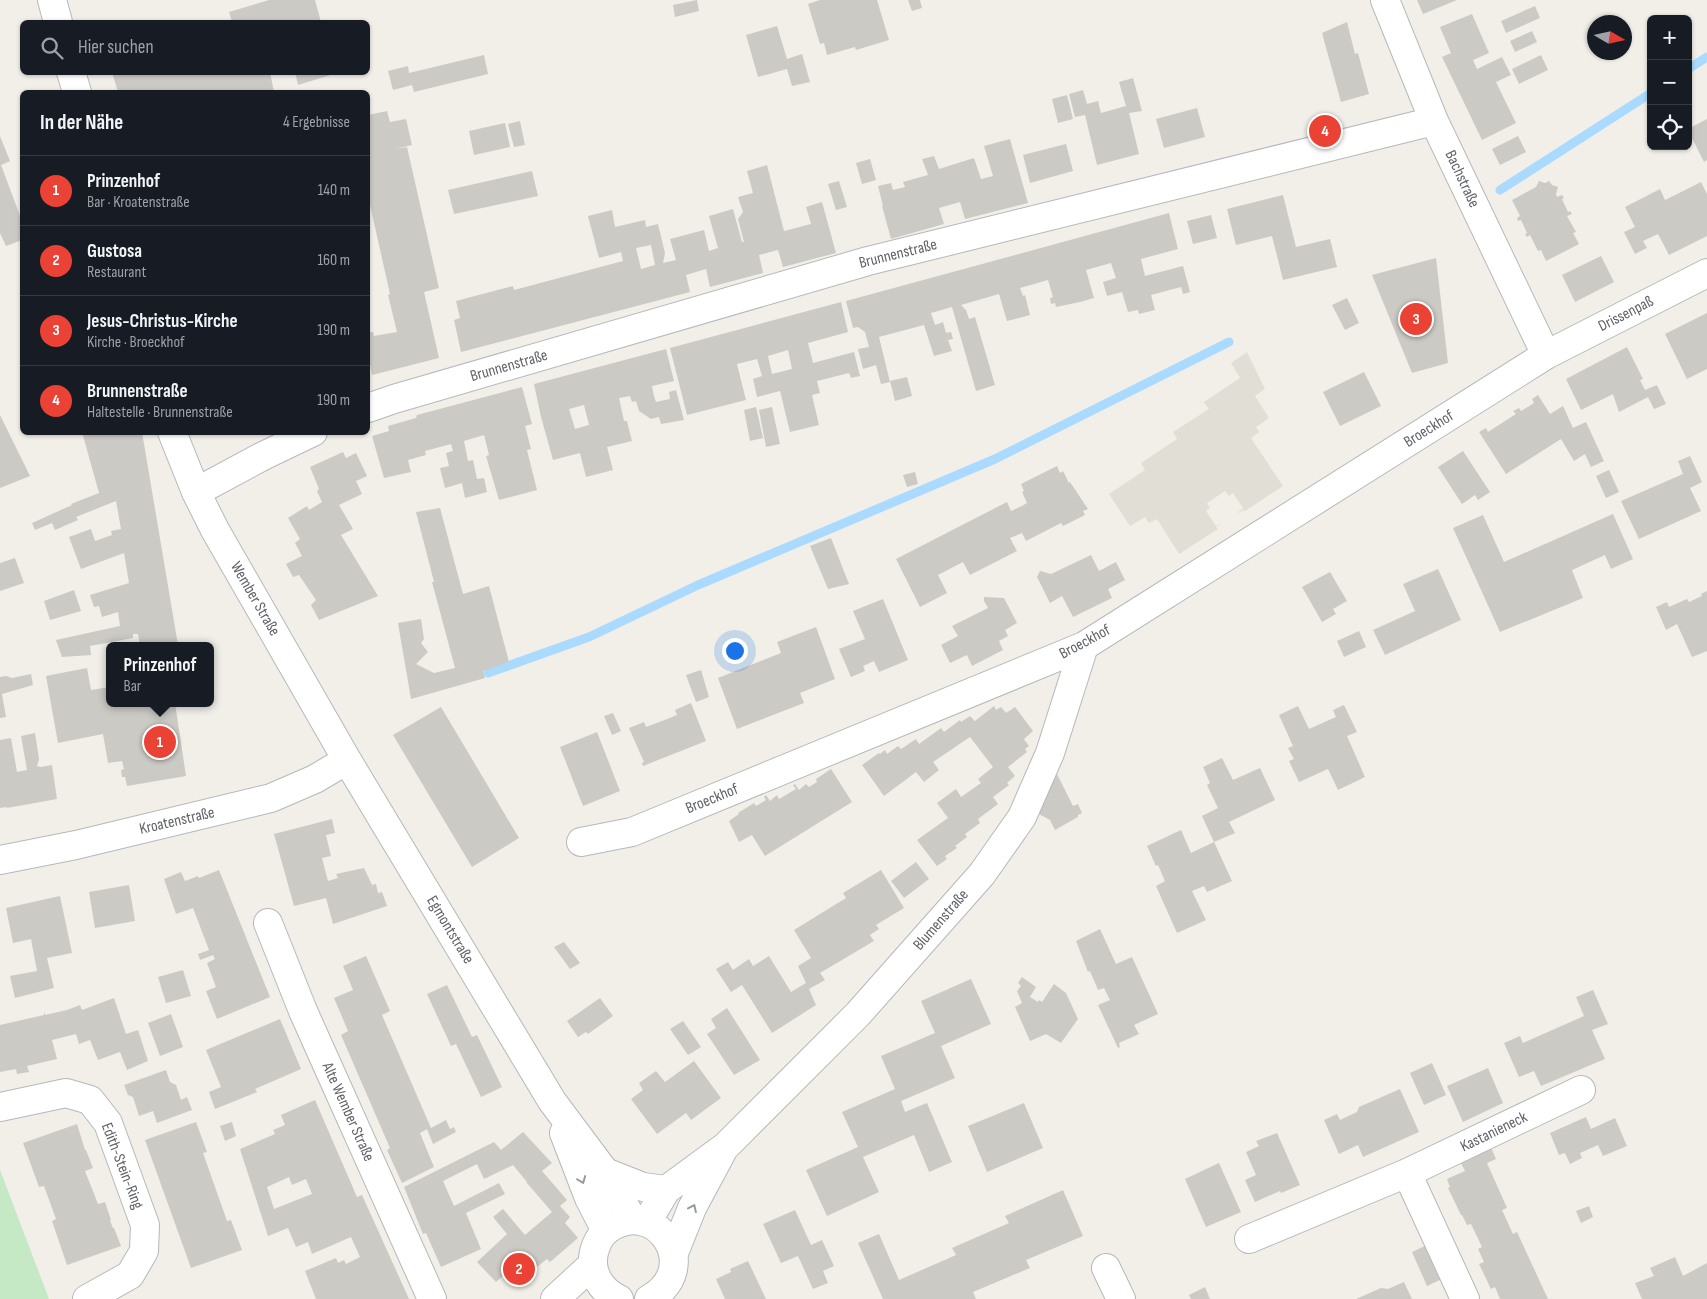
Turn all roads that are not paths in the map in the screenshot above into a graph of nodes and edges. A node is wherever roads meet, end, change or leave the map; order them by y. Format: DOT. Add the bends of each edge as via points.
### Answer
graph roads {
  1 [pos="52,0"];
  2 [pos="1385,0"];
  3 [pos="57,20"];
  4 [pos="72,75"];
  5 [pos="76,90"];
  6 [pos="1434,122"];
  7 [pos="1707,273"];
  8 [pos="1546,355"];
  9 [pos="370,407"];
  10 [pos="173,435"];
  11 [pos="307,435"];
  12 [pos="196,492"];
  13 [pos="1084,646"];
  14 [pos="347,760"];
  15 [pos="581,842"];
  16 [pos="0,860"];
  17 [pos="268,923"];
  18 [pos="1581,1090"];
  19 [pos="552,1101"];
  20 [pos="0,1107"];
  21 [pos="726,1146"];
  22 [pos="605,1172"];
  23 [pos="1407,1173"];
  24 [pos="666,1190"];
  25 [pos="640,1221"];
  26 [pos="606,1231"];
  27 [pos="1249,1240"];
  28 [pos="674,1252"];
  29 [pos="593,1264"];
  30 [pos="1106,1268"];
  31 [pos="659,1296"];
  32 [pos="608,1297"];
  33 [pos="87,1299"];
  34 [pos="432,1299"];
  35 [pos="555,1299"];
  36 [pos="1121,1299"];
  37 [pos="1465,1299"];
  1 -- 3 [label="street"];
  2 -- 6 [label="street, Bachstraße"];
  4 -- 5 [label="street"];
  6 -- 8 [label="street, Bachstraße"];
  6 -- 9 [label="street, Brunnenstraße" via="868,261"];
  7 -- 8 [label="street, Drissenpaß"];
  8 -- 13 [label="street, Broeckhof"];
  10 -- 12 [label="street, Wember Straße"];
  11 -- 12 [label="street"];
  12 -- 14 [label="street, Wember Straße"];
  13 -- 15 [label="street, Broeckhof" via="632,832"];
  13 -- 21 [label="street, Blumenstraße" via="1050,753 1022,817 982,874 858,1014"];
  14 -- 16 [label="street, Kroatenstraße" via="315,779 270,798"];
  14 -- 19 [label="street, Egmontstraße"];
  17 -- 34 [label="street, Alte Wember Straße" via="303,1010"];
  18 -- 23 [label="street, Kastanieneck"];
  19 -- 22 [label="street, Egmontstraße"];
  19 -- 26 [label="street, Egmontstraße, one-way" via="589,1198"];
  20 -- 33 [label="street, Edith-Stein-Ring" via="66,1093 90,1100 108,1123 145,1225 144,1252 130,1275"];
  21 -- 24 [label="street, Blumenstraße"];
  28 -- 21 [label="street, Blumenstraße, one-way" via="692,1208"];
  22 -- 24 [label="street" via="643,1187"];
  22 -- 25 [label="street, Egmontstraße"];
  23 -- 27 [label="street, Kastanieneck"];
  23 -- 37 [label="street"];
  24 -- 25 [label="street, Blumenstraße"];
  25 -- 26 [label="street" via="618,1223"];
  25 -- 28 [label="street" via="660,1229"];
  26 -- 29 [label="street" via="594,1250"];
  28 -- 31 [label="street, Blumenstraße" via="674,1268"];
  29 -- 32 [label="street" via="597,1280"];
  29 -- 35 [label="street"];
  30 -- 36 [label="street"];
}
